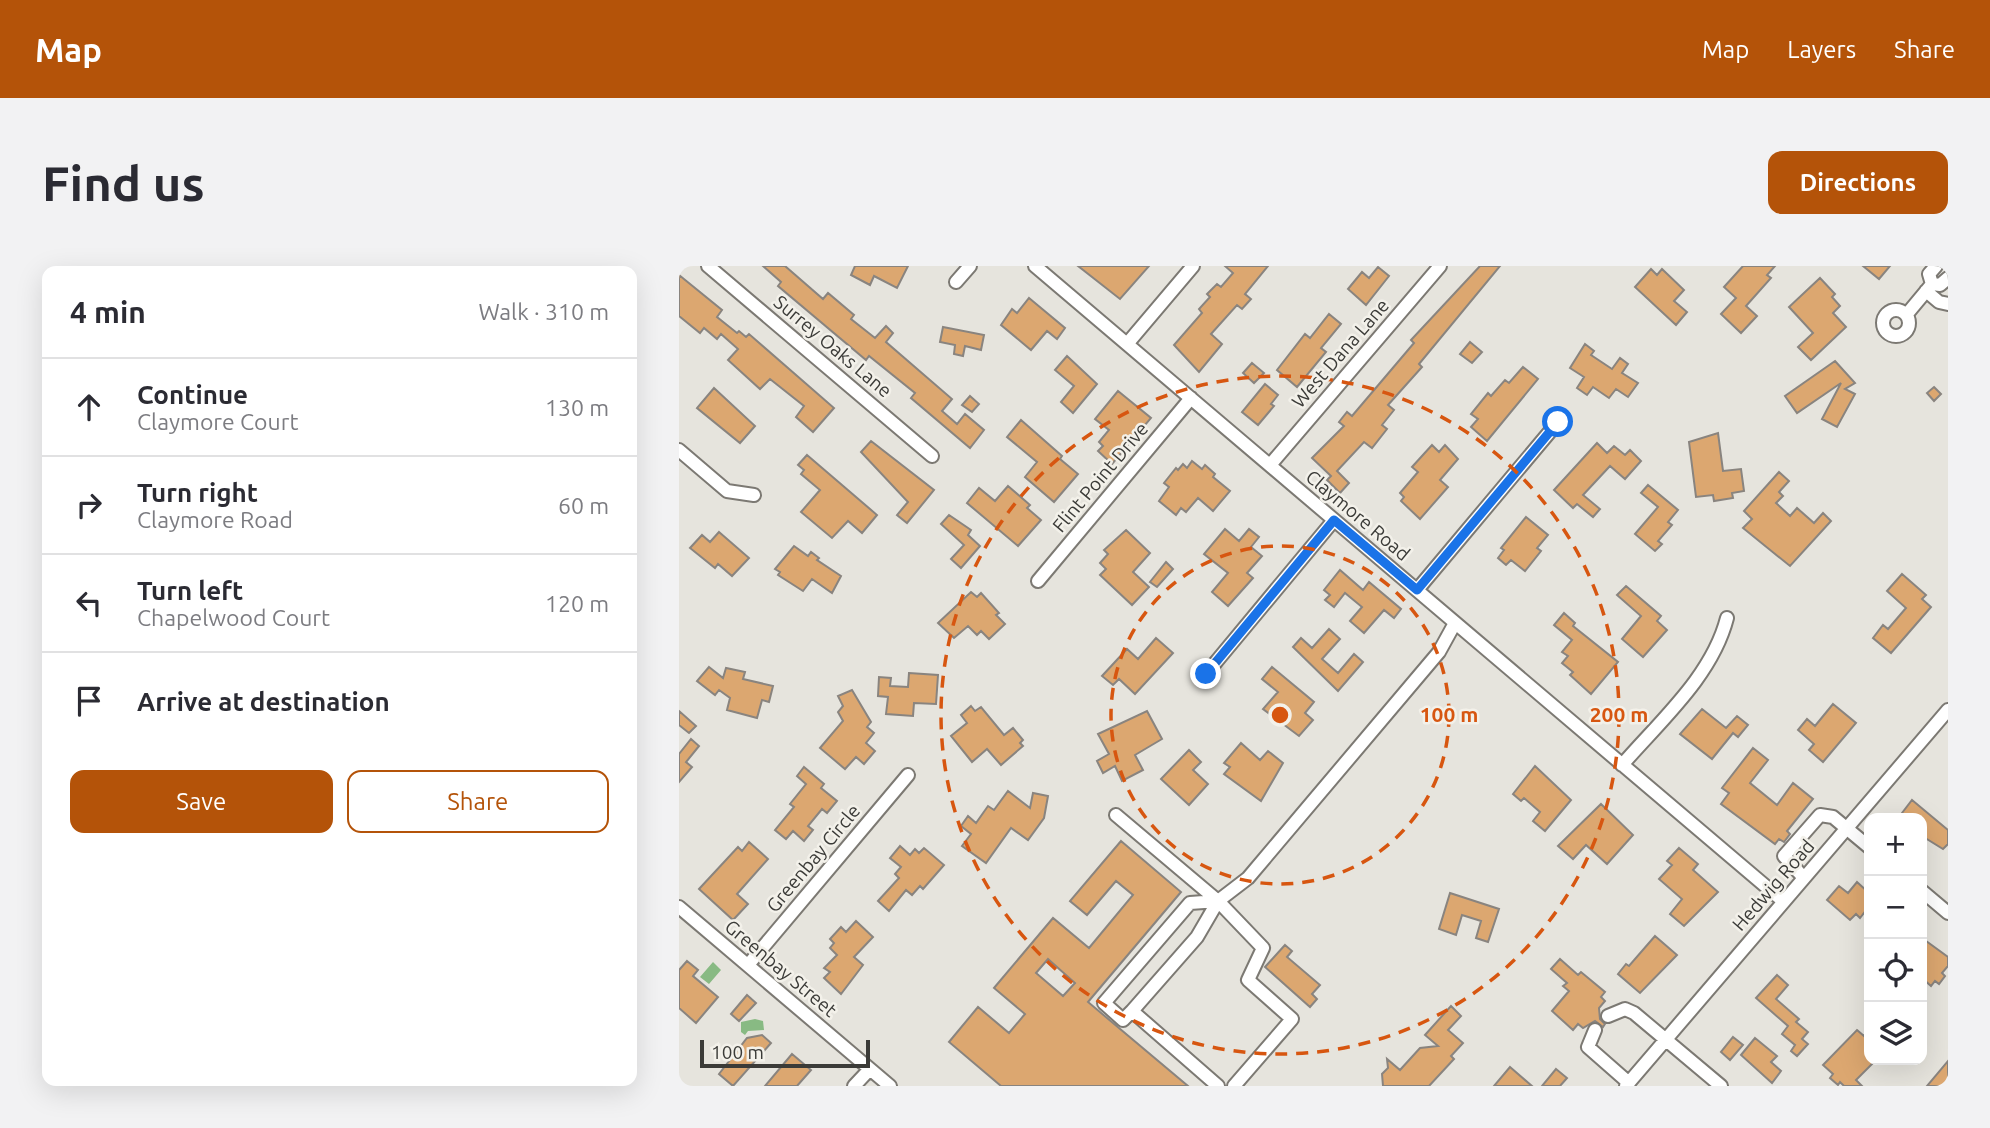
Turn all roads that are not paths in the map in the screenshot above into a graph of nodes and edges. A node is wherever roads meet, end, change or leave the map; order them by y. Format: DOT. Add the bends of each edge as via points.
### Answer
graph roads {
  1 [pos="708,266"];
  2 [pos="970,266"];
  3 [pos="1035,266"];
  4 [pos="1193,266"];
  5 [pos="1440,266"];
  6 [pos="1936,266"];
  7 [pos="1948,278"];
  8 [pos="956,282"];
  9 [pos="1929,288"];
  10 [pos="1948,304"];
  11 [pos="1907,314"];
  12 [pos="1127,344"];
  13 [pos="1191,398"];
  14 [pos="1558,422"];
  15 [pos="679,450"];
  16 [pos="932,456"];
  17 [pos="1270,465"];
  18 [pos="754,495"];
  19 [pos="1334,520"];
  20 [pos="1038,580"];
  21 [pos="1417,590"];
  22 [pos="1727,618"];
  23 [pos="1455,623"];
  24 [pos="1206,674"];
  25 [pos="1948,710"];
  26 [pos="1622,765"];
  27 [pos="908,775"];
  28 [pos="1116,815"];
  29 [pos="1848,829"];
  30 [pos="1864,843"];
  31 [pos="1804,878"];
  32 [pos="1927,895"];
  33 [pos="1218,901"];
  34 [pos="1783,901"];
  35 [pos="679,907"];
  36 [pos="1948,913"];
  37 [pos="748,965"];
  38 [pos="1132,1011"];
  39 [pos="1608,1016"];
  40 [pos="1595,1030"];
  41 [pos="1666,1039"];
  42 [pos="870,1069"];
  43 [pos="1628,1084"];
  44 [pos="854,1086"];
  45 [pos="890,1086"];
  46 [pos="1218,1086"];
  47 [pos="1234,1086"];
  48 [pos="1721,1086"];
  1 -- 16 [label="street, Surrey Oaks Lane"];
  2 -- 8 [label="street"];
  3 -- 12 [label="street, Claymore Road"];
  4 -- 12 [label="street"];
  5 -- 17 [label="street, West Dana Lane"];
  6 -- 9 [label="street" via="1929,274"];
  7 -- 9 [label="street"];
  9 -- 10 [label="street" via="1939,302"];
  9 -- 11 [label="street"];
  12 -- 13 [label="street, Claymore Road"];
  13 -- 17 [label="street, Claymore Road"];
  13 -- 20 [label="street, Flint Point Drive"];
  14 -- 21 [label="street"];
  15 -- 18 [label="street" via="727,491"];
  17 -- 19 [label="street, Claymore Road"];
  19 -- 21 [label="street, Claymore Road"];
  19 -- 24 [label="street"];
  21 -- 23 [label="street, Claymore Road"];
  22 -- 26 [label="street" via="1721,643 1707,666"];
  23 -- 26 [label="street, Claymore Road"];
  23 -- 33 [label="street" via="1439,652 1248,878"];
  25 -- 29 [label="street, Hedwig Road"];
  26 -- 34 [label="street, Claymore Road"];
  27 -- 37 [label="street, Greenbay Circle"];
  28 -- 33 [label="street"];
  29 -- 30 [label="street"];
  29 -- 31 [label="street, Hedwig Road"];
  29 -- 31 [label="street" via="1833,817 1820,815 1788,848 1785,860"];
  31 -- 34 [label="street, Hedwig Road"];
  32 -- 36 [label="street"];
  33 -- 38 [label="street" via="1197,937"];
  33 -- 38 [label="street" via="1190,903 1104,1003 1123,1020"];
  33 -- 47 [label="street" via="1263,948 1248,980 1292,1019"];
  34 -- 41 [label="street, Hedwig Road"];
  35 -- 37 [label="street, Greenbay Street"];
  37 -- 42 [label="street, Greenbay Street"];
  38 -- 46 [label="street"];
  39 -- 41 [label="street" via="1625,1009"];
  40 -- 43 [label="street" via="1588,1047"];
  41 -- 43 [label="street, Hedwig Road"];
  41 -- 48 [label="street"];
  42 -- 44 [label="street"];
  42 -- 45 [label="street, Greenbay Street"];
}
